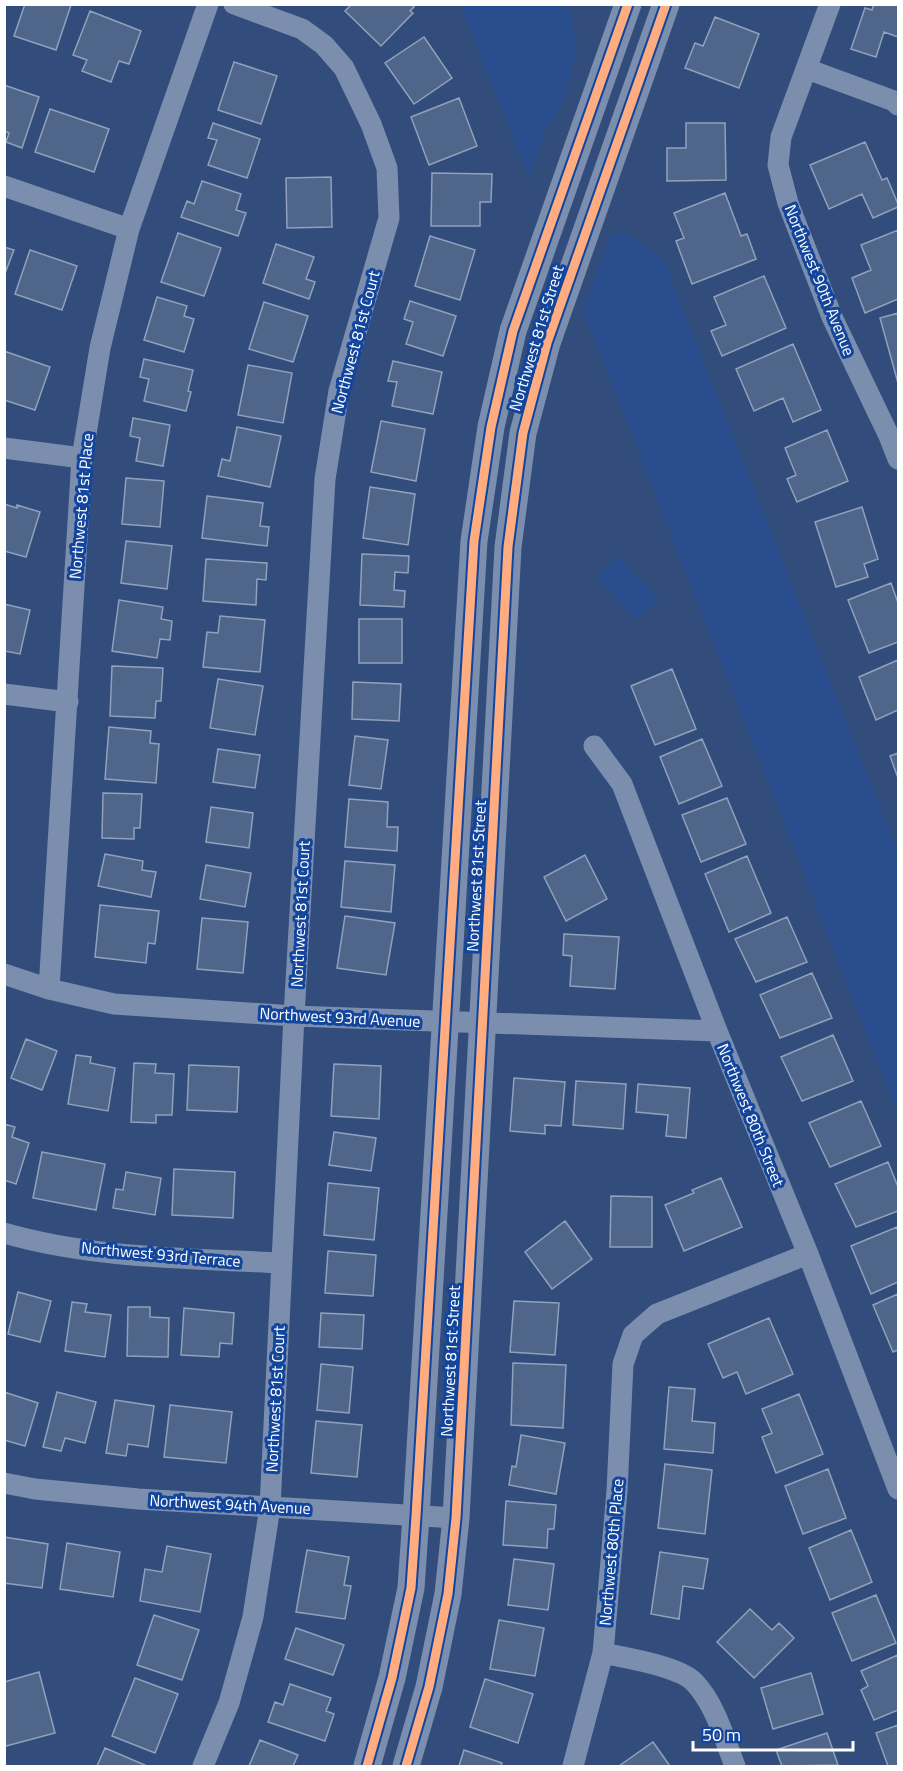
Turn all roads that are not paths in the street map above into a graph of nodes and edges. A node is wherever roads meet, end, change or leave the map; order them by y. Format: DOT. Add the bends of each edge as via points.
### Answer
graph roads {
  1 [pos="208,4"];
  2 [pos="234,4"];
  3 [pos="628,4"];
  4 [pos="666,4"];
  5 [pos="830,4"];
  6 [pos="807,69"];
  7 [pos="898,105"];
  8 [pos="4,186"];
  9 [pos="129,229"];
  10 [pos="894,435"];
  11 [pos="4,448"];
  12 [pos="82,458"];
  13 [pos="898,459"];
  14 [pos="4,694"];
  15 [pos="68,702"];
  16 [pos="594,746"];
  17 [pos="4,974"];
  18 [pos="48,989"];
  19 [pos="294,1016"];
  20 [pos="446,1022"];
  21 [pos="484,1023"];
  22 [pos="717,1031"];
  23 [pos="4,1233"];
  24 [pos="808,1254"];
  25 [pos="282,1263"];
  26 [pos="4,1483"];
  27 [pos="898,1489"];
  28 [pos="270,1507"];
  29 [pos="416,1516"];
  30 [pos="456,1518"];
  31 [pos="603,1653"];
  32 [pos="203,1767"];
  33 [pos="367,1767"];
  34 [pos="406,1767"];
  35 [pos="573,1767"];
  36 [pos="735,1767"];
  1 -- 9 [label="street, Northwest 81st Place"];
  2 -- 19 [label="street, Northwest 81st Court" via="302,29 324,45 344,68 387,168 389,218 339,391 325,479"];
  3 -- 20 [label="street, Northwest 81st Street" via="513,331 491,427 474,541"];
  4 -- 21 [label="street, Northwest 81st Street" via="547,343 523,432 508,548"];
  5 -- 6 [label="street"];
  6 -- 7 [label="street"];
  6 -- 10 [label="street, Northwest 90th Avenue" via="781,136 778,165 832,317"];
  8 -- 9 [label="street"];
  9 -- 12 [label="street, Northwest 81st Place" via="100,348"];
  10 -- 13 [label="street, Northwest 90th Avenue"];
  11 -- 12 [label="street"];
  12 -- 15 [label="street, Northwest 81st Place"];
  14 -- 15 [label="street"];
  15 -- 18 [label="street, Northwest 81st Place"];
  16 -- 22 [label="street, Northwest 80th Street" via="622,784"];
  17 -- 18 [label="street, Northwest 93rd Avenue"];
  18 -- 19 [label="street, Northwest 93rd Avenue" via="114,1004"];
  19 -- 20 [label="street, Northwest 93rd Avenue"];
  19 -- 25 [label="street, Northwest 81st Court"];
  20 -- 21 [label="street, Northwest 93rd Avenue"];
  20 -- 29 [label="street, Northwest 81st Street"];
  21 -- 22 [label="street, Northwest 93rd Avenue"];
  21 -- 30 [label="street, Northwest 81st Street"];
  22 -- 24 [label="street, Northwest 80th Street"];
  23 -- 25 [label="street, Northwest 93rd Terrace" via="116,1254"];
  24 -- 27 [label="street, Northwest 80th Street"];
  24 -- 31 [label="street, Northwest 80th Place" via="657,1314 633,1335 623,1364"];
  25 -- 28 [label="street, Northwest 81st Court"];
  26 -- 28 [label="street, Northwest 94th Avenue" via="138,1499"];
  28 -- 29 [label="street, Northwest 94th Avenue"];
  28 -- 32 [label="street, Northwest 81st Court" via="253,1617 229,1703"];
  29 -- 30 [label="street, Northwest 94th Avenue"];
  29 -- 33 [label="street, Northwest 81st Street" via="411,1588 392,1678"];
  30 -- 34 [label="street, Northwest 81st Street" via="448,1594 429,1687"];
  31 -- 35 [label="street, Northwest 80th Place"];
  31 -- 36 [label="street" via="666,1667 694,1681 713,1708"];
}
